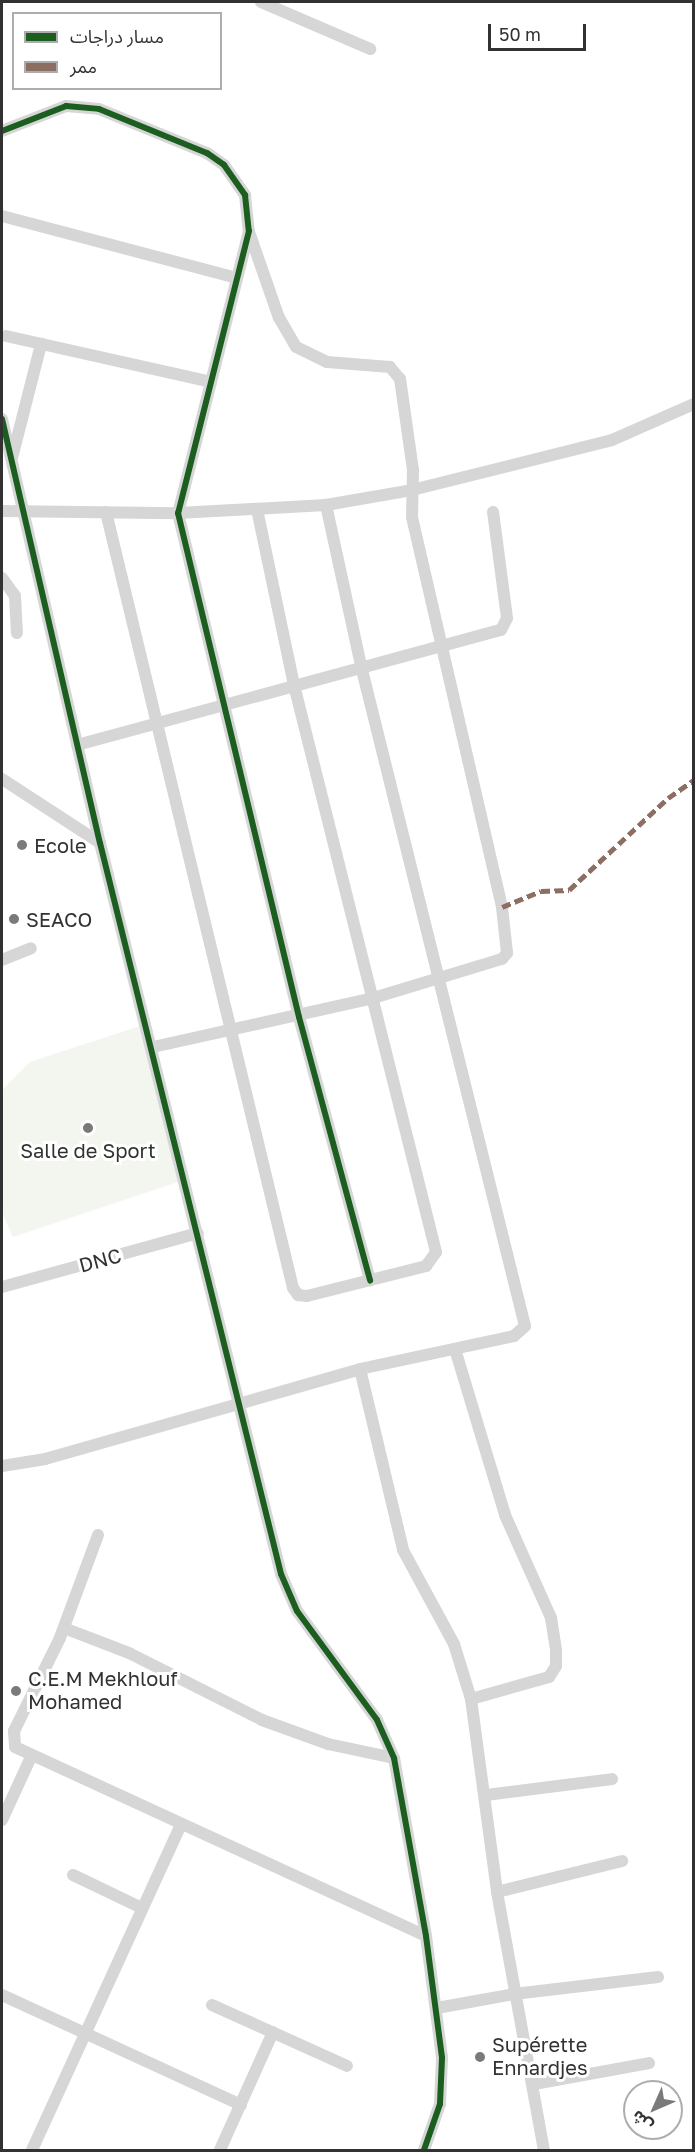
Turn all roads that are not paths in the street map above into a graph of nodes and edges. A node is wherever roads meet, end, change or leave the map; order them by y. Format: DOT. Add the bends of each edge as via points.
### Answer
graph roads {
  1 [pos="261,2"];
  2 [pos="370,49"];
  3 [pos="2,131"];
  4 [pos="2,216"];
  5 [pos="249,231"];
  6 [pos="237,278"];
  7 [pos="6,336"];
  8 [pos="41,344"];
  9 [pos="211,382"];
  10 [pos="693,404"];
  11 [pos="2,419"];
  12 [pos="12,459"];
  13 [pos="412,490"];
  14 [pos="326,505"];
  15 [pos="257,509"];
  16 [pos="2,511"];
  17 [pos="22,511"];
  18 [pos="106,512"];
  19 [pos="493,512"];
  20 [pos="178,513"];
  21 [pos="2,578"];
  22 [pos="17,633"];
  23 [pos="440,649"];
  24 [pos="362,670"];
  25 [pos="294,685"];
  26 [pos="224,706"];
  27 [pos="159,723"];
  28 [pos="77,744"];
  29 [pos="2,778"];
  30 [pos="100,843"];
  31 [pos="31,948"];
  32 [pos="2,960"];
  33 [pos="442,978"];
  34 [pos="370,999"];
  35 [pos="299,1017"];
  36 [pos="229,1032"];
  37 [pos="153,1047"];
  38 [pos="198,1233"];
  39 [pos="370,1281"];
  40 [pos="2,1287"];
  41 [pos="455,1349"];
  42 [pos="360,1369"];
  43 [pos="240,1402"];
  44 [pos="2,1466"];
  45 [pos="98,1536"];
  46 [pos="64,1628"];
  47 [pos="471,1699"];
  48 [pos="32,1758"];
  49 [pos="394,1758"];
  50 [pos="612,1779"];
  51 [pos="486,1795"];
  52 [pos="2,1820"];
  53 [pos="181,1824"];
  54 [pos="622,1861"];
  55 [pos="73,1875"];
  56 [pos="497,1892"];
  57 [pos="142,1908"];
  58 [pos="426,1936"];
  59 [pos="658,1977"];
  60 [pos="514,1994"];
  61 [pos="2,1995"];
  62 [pos="212,2005"];
  63 [pos="437,2008"];
  64 [pos="273,2032"];
  65 [pos="86,2033"];
  66 [pos="649,2063"];
  67 [pos="347,2066"];
  68 [pos="534,2084"];
  69 [pos="241,2105"];
  70 [pos="32,2151"];
  71 [pos="220,2151"];
  72 [pos="424,2151"];
  73 [pos="544,2151"];
  1 -- 2 [label="street"];
  3 -- 5 [label="street" via="46,112 81,105 207,153 224,165 245,195"];
  4 -- 6 [label="street"];
  5 -- 6 [label="street"];
  5 -- 13 [label="street" via="279,318 296,347 318,360 385,366 396,371 413,467"];
  6 -- 9 [label="street"];
  7 -- 8 [label="street"];
  8 -- 9 [label="street"];
  8 -- 12 [label="street"];
  9 -- 20 [label="street"];
  10 -- 13 [label="street" via="612,440"];
  11 -- 12 [label="street"];
  12 -- 17 [label="street"];
  13 -- 14 [label="street"];
  13 -- 23 [label="street" via="412,517"];
  14 -- 15 [label="street"];
  14 -- 24 [label="street"];
  15 -- 20 [label="street"];
  15 -- 25 [label="street"];
  16 -- 17 [label="street"];
  17 -- 18 [label="street"];
  17 -- 28 [label="street"];
  18 -- 20 [label="street"];
  18 -- 27 [label="street"];
  19 -- 23 [label="street" via="506,625"];
  20 -- 26 [label="street"];
  21 -- 22 [label="street" via="15,596"];
  23 -- 24 [label="street"];
  23 -- 33 [label="street" via="502,907 507,948 502,959"];
  24 -- 25 [label="street"];
  24 -- 33 [label="street"];
  25 -- 26 [label="street"];
  25 -- 34 [label="street"];
  26 -- 27 [label="street"];
  26 -- 35 [label="street"];
  27 -- 28 [label="street"];
  27 -- 36 [label="street"];
  28 -- 30 [label="street"];
  29 -- 30 [label="street"];
  30 -- 37 [label="street"];
  31 -- 32 [label="street"];
  33 -- 34 [label="street"];
  33 -- 41 [label="street" via="526,1323 514,1336"];
  34 -- 35 [label="street"];
  34 -- 39 [label="street" via="436,1252 426,1266"];
  35 -- 36 [label="street"];
  35 -- 39 [label="street"];
  36 -- 37 [label="street"];
  36 -- 39 [label="street" via="294,1291 307,1296"];
  37 -- 38 [label="street"];
  38 -- 40 [label="street, DNC"];
  38 -- 43 [label="street"];
  41 -- 42 [label="street"];
  41 -- 47 [label="street" via="505,1515 551,1618 556,1651 556,1666 549,1677"];
  42 -- 43 [label="street"];
  42 -- 47 [label="street" via="403,1550 454,1644"];
  43 -- 44 [label="street" via="45,1459"];
  43 -- 49 [label="street" via="288,1594 377,1720"];
  45 -- 46 [label="street"];
  46 -- 48 [label="street" via="12,1738 15,1747"];
  46 -- 49 [label="street" via="129,1653 262,1720 328,1744"];
  47 -- 51 [label="street"];
  48 -- 52 [label="street"];
  48 -- 53 [label="street"];
  49 -- 58 [label="street"];
  50 -- 51 [label="street"];
  51 -- 56 [label="street"];
  53 -- 57 [label="street"];
  53 -- 58 [label="street"];
  54 -- 56 [label="street"];
  55 -- 57 [label="street"];
  56 -- 60 [label="street"];
  57 -- 65 [label="street"];
  58 -- 63 [label="street"];
  59 -- 60 [label="street"];
  60 -- 63 [label="street"];
  60 -- 68 [label="street"];
  61 -- 65 [label="street"];
  62 -- 64 [label="street"];
  63 -- 72 [label="street" via="442,2084 436,2119"];
  64 -- 67 [label="street"];
  64 -- 69 [label="street"];
  65 -- 69 [label="street"];
  65 -- 70 [label="street"];
  66 -- 68 [label="street"];
  68 -- 73 [label="street"];
  69 -- 71 [label="street"];
}
